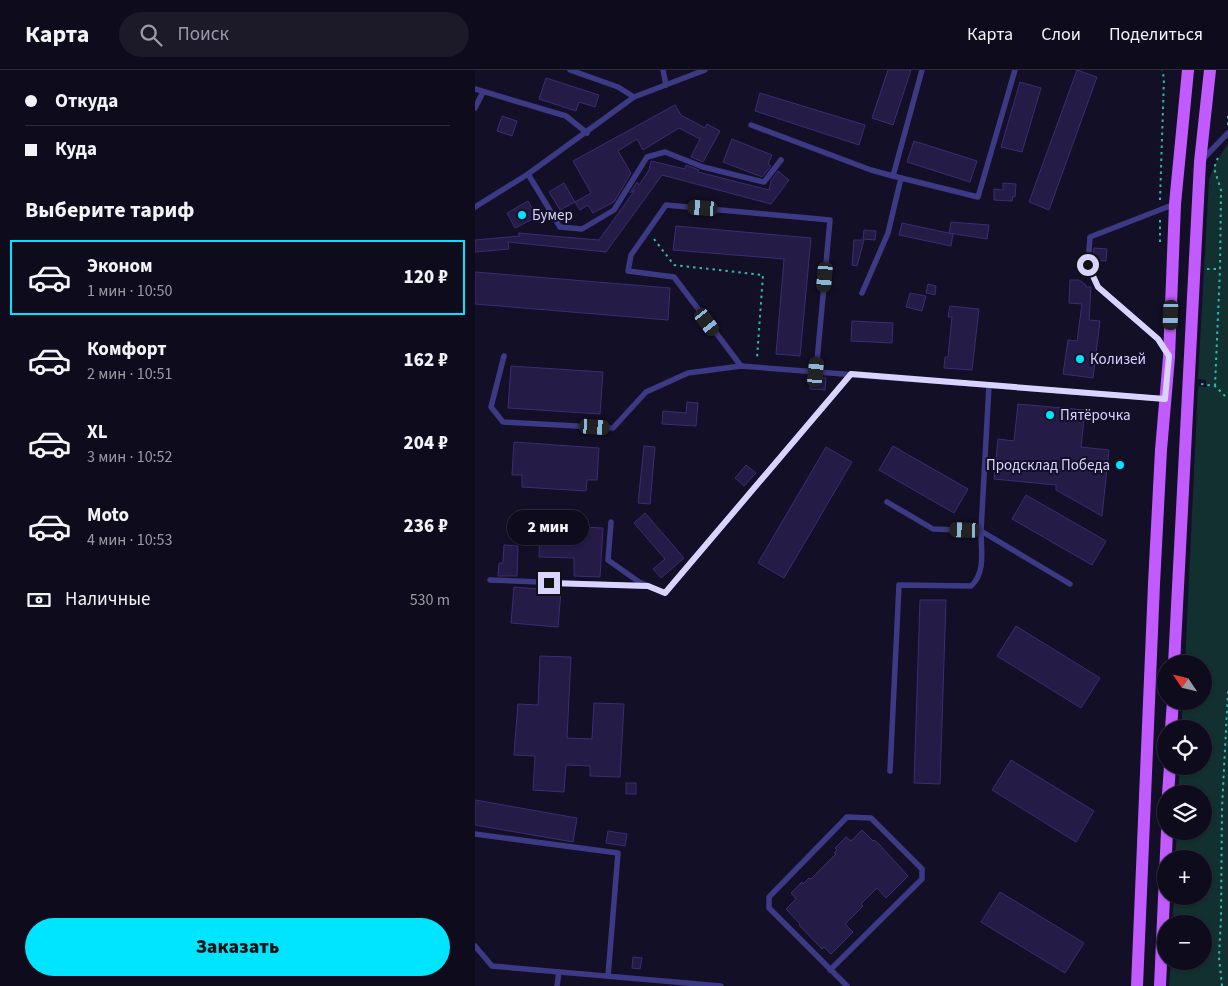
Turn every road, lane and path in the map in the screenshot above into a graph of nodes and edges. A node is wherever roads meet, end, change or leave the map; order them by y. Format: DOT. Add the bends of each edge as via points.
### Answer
graph roads {
  1 [pos="570,70"];
  2 [pos="663,70"];
  3 [pos="705,70"];
  4 [pos="922,70"];
  5 [pos="1015,70"];
  6 [pos="1162,70"];
  7 [pos="1188,70"];
  8 [pos="1210,70"];
  9 [pos="666,85"];
  10 [pos="475,89"];
  11 [pos="483,92"];
  12 [pos="634,97"];
  13 [pos="475,108"];
  14 [pos="1228,116"];
  15 [pos="751,125"];
  16 [pos="587,133"];
  17 [pos="1228,133"];
  18 [pos="781,160"];
  19 [pos="1200,162"];
  20 [pos="527,174"];
  21 [pos="893,176"];
  22 [pos="901,178"];
  23 [pos="1175,204"];
  24 [pos="475,207"];
  25 [pos="1160,209"];
  26 [pos="647,231"];
  27 [pos="1161,248"];
  28 [pos="863,293"];
  29 [pos="504,356"];
  30 [pos="1169,356"];
  31 [pos="741,366"];
  32 [pos="757,367"];
  33 [pos="816,372"];
  34 [pos="851,374"];
  35 [pos="1189,382"];
  36 [pos="989,385"];
  37 [pos="1215,386"];
  38 [pos="1165,399"];
  39 [pos="1228,399"];
  40 [pos="887,502"];
  41 [pos="611,522"];
  42 [pos="981,531"];
  43 [pos="490,580"];
  44 [pos="1070,584"];
  45 [pos="648,586"];
  46 [pos="1175,655"];
  47 [pos="1228,691"];
  48 [pos="890,771"];
  49 [pos="475,834"];
  50 [pos="1167,840"];
  51 [pos="475,946"];
  52 [pos="830,970"];
  53 [pos="559,972"];
  54 [pos="608,976"];
  55 [pos="677,984"];
  56 [pos="557,986"];
  57 [pos="721,986"];
  58 [pos="847,986"];
  59 [pos="1137,986"];
  60 [pos="1160,986"];
  61 [pos="1222,986"];
  1 -- 12 [label="lane" via="618,87"];
  2 -- 9 [label="lane"];
  3 -- 9 [label="lane"];
  4 -- 21 [label="lane"];
  5 -- 22 [label="lane" via="978,198"];
  6 -- 25 [label="path"];
  7 -- 23 [label="main road"];
  8 -- 19 [label="main road"];
  9 -- 12 [label="lane"];
  10 -- 11 [label="lane"];
  11 -- 13 [label="lane"];
  11 -- 16 [label="lane" via="566,116"];
  12 -- 16 [label="lane"];
  14 -- 17 [label="path"];
  15 -- 21 [label="lane"];
  16 -- 20 [label="lane"];
  17 -- 19 [label="lane"];
  17 -- 37 [label="path" via="1214,168 1221,190"];
  18 -- 20 [label="lane" via="764,182 703,168 665,152 647,157 614,210 582,230 560,227"];
  19 -- 35 [label="main road"];
  20 -- 24 [label="lane"];
  21 -- 22 [label="lane"];
  22 -- 28 [label="lane" via="888,233"];
  23 -- 25 [label="lane"];
  23 -- 30 [label="main road"];
  25 -- 27 [label="path"];
  25 -- 30 [label="lane" via="1090,237 1088,265 1098,287 1158,339"];
  26 -- 31 [label="lane" via="631,255 628,272 675,277"];
  26 -- 32 [label="path" via="674,265 763,275"];
  26 -- 33 [label="lane" via="666,205 830,220"];
  29 -- 31 [label="lane" via="491,406 503,422 613,428 646,392 687,373"];
  30 -- 38 [label="main road"];
  31 -- 32 [label="lane"];
  32 -- 33 [label="lane"];
  33 -- 34 [label="lane"];
  34 -- 36 [label="lane"];
  34 -- 45 [label="lane" via="665,593"];
  35 -- 37 [label="path"];
  35 -- 46 [label="main road"];
  36 -- 38 [label="lane"];
  36 -- 42 [label="lane"];
  37 -- 39 [label="path"];
  38 -- 59 [label="main road"];
  40 -- 42 [label="lane" via="933,529"];
  41 -- 45 [label="lane" via="608,560"];
  42 -- 44 [label="lane"];
  42 -- 48 [label="lane" via="981,574 971,586 899,585"];
  43 -- 45 [label="lane"];
  47 -- 61 [label="path" via="1219,957"];
  49 -- 54 [label="lane" via="618,853"];
  50 -- 60 [label="main road"];
  51 -- 53 [label="lane" via="492,966"];
  52 -- 52 [label="lane" via="922,879 922,869 871,818 847,817 769,897 769,908"];
  52 -- 58 [label="lane"];
  53 -- 54 [label="lane"];
  53 -- 56 [label="lane"];
  54 -- 55 [label="lane"];
  55 -- 57 [label="lane"];
}
